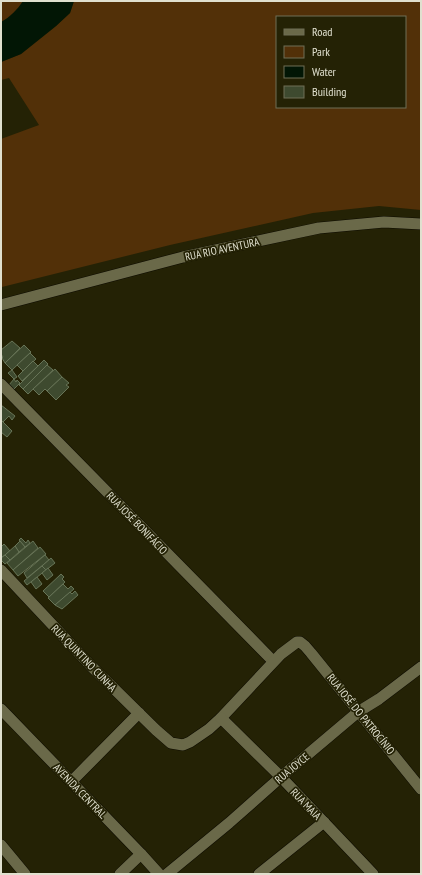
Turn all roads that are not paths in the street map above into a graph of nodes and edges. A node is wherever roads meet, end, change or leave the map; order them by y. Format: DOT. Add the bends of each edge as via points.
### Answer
graph roads {
  1 [pos="421,224"];
  2 [pos="2,302"];
  3 [pos="1,384"];
  4 [pos="1,570"];
  5 [pos="273,661"];
  6 [pos="421,667"];
  7 [pos="1,708"];
  8 [pos="358,712"];
  9 [pos="138,713"];
  10 [pos="221,718"];
  11 [pos="281,777"];
  12 [pos="71,782"];
  13 [pos="421,789"];
  14 [pos="324,822"];
  15 [pos="1,845"];
  16 [pos="141,854"];
  17 [pos="25,874"];
  18 [pos="120,874"];
  19 [pos="159,874"];
  20 [pos="167,874"];
  21 [pos="259,874"];
  22 [pos="373,874"];
  1 -- 2 [label="street, RUA RIO AVENTURA" via="384,222 319,228 183,256 26,298"];
  3 -- 5 [label="street, RUA JOSÉ BONIFÁCIO"];
  4 -- 9 [label="street, RUA QUINTINO CUNHA"];
  5 -- 8 [label="street, RUA JOSÉ DO PATROCÍNIO" via="300,642"];
  5 -- 10 [label="street"];
  6 -- 8 [label="street, RUA JOYCE"];
  7 -- 12 [label="street, AVENIDA CENTRAL"];
  8 -- 11 [label="street, RUA JOYCE"];
  8 -- 13 [label="street, RUA JOSÉ DO PATROCÍNIO"];
  9 -- 10 [label="street, RUA QUINTINO CUNHA" via="171,743 183,745 209,729"];
  9 -- 12 [label="street"];
  10 -- 11 [label="street, RUA MAIA"];
  11 -- 14 [label="street, RUA MAIA"];
  11 -- 20 [label="street, RUA JOYCE"];
  12 -- 16 [label="street, AVENIDA CENTRAL"];
  14 -- 21 [label="street"];
  14 -- 22 [label="street, RUA MAIA"];
  15 -- 17 [label="street"];
  16 -- 18 [label="street"];
  16 -- 19 [label="street, AVENIDA CENTRAL"];
}
